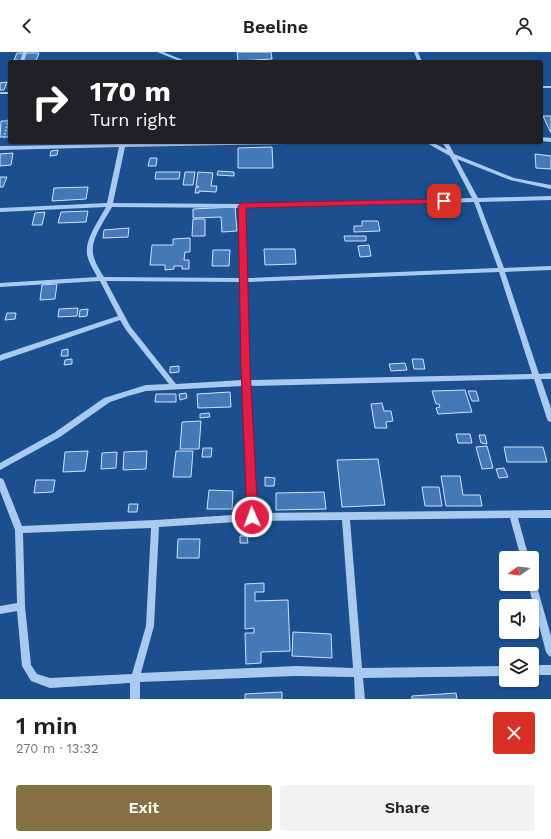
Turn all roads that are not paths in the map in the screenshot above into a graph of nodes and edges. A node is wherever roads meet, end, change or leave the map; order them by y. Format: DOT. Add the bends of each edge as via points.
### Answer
graph roads {
  1 [pos="159,52"];
  2 [pos="181,60"];
  3 [pos="122,144"];
  4 [pos="432,144"];
  5 [pos="446,144"];
  6 [pos="1,148"];
  7 [pos="450,154"];
  8 [pos="551,187"];
  9 [pos="551,198"];
  10 [pos="476,200"];
  11 [pos="110,205"];
  12 [pos="242,206"];
  13 [pos="0,210"];
  14 [pos="551,268"];
  15 [pos="501,269"];
  16 [pos="102,279"];
  17 [pos="243,280"];
  18 [pos="0,285"];
  19 [pos="122,317"];
  20 [pos="0,358"];
  21 [pos="538,376"];
  22 [pos="551,376"];
  23 [pos="246,383"];
  24 [pos="175,387"];
  25 [pos="551,419"];
  26 [pos="0,467"];
  27 [pos="0,482"];
  28 [pos="551,514"];
  29 [pos="514,515"];
  30 [pos="346,516"];
  31 [pos="252,517"];
  32 [pos="155,524"];
  33 [pos="18,530"];
  34 [pos="523,551"];
  35 [pos="534,591"];
  36 [pos="21,606"];
  37 [pos="0,610"];
  38 [pos="551,652"];
  39 [pos="539,670"];
  40 [pos="551,670"];
  41 [pos="499,671"];
  42 [pos="358,673"];
  43 [pos="135,678"];
  44 [pos="135,699"];
  45 [pos="360,699"];
  1 -- 2 [label="street"];
  3 -- 6 [label="street"];
  3 -- 11 [label="street"];
  4 -- 7 [label="street"];
  5 -- 7 [label="street"];
  7 -- 8 [label="street" via="512,179"];
  7 -- 10 [label="street"];
  9 -- 10 [label="street"];
  10 -- 12 [label="street"];
  10 -- 15 [label="street"];
  11 -- 12 [label="street"];
  11 -- 13 [label="street"];
  11 -- 16 [label="street" via="90,242 90,254"];
  12 -- 17 [label="street"];
  14 -- 15 [label="street"];
  15 -- 17 [label="street"];
  15 -- 21 [label="street"];
  16 -- 17 [label="street"];
  16 -- 18 [label="street"];
  16 -- 19 [label="street"];
  17 -- 23 [label="street"];
  19 -- 20 [label="street"];
  19 -- 24 [label="street"];
  21 -- 22 [label="street"];
  21 -- 23 [label="street"];
  21 -- 25 [label="street"];
  23 -- 24 [label="street"];
  23 -- 31 [label="street"];
  24 -- 26 [label="street" via="146,388 108,400 57,435"];
  27 -- 33 [label="street"];
  28 -- 29 [label="street"];
  29 -- 30 [label="street"];
  29 -- 34 [label="street"];
  30 -- 31 [label="street"];
  30 -- 42 [label="street"];
  31 -- 32 [label="street"];
  32 -- 33 [label="street"];
  32 -- 43 [label="street" via="150,626"];
  33 -- 36 [label="street"];
  35 -- 38 [label="street"];
  36 -- 37 [label="street"];
  36 -- 43 [label="street" via="27,666 34,678 50,683"];
  39 -- 40 [label="street"];
  41 -- 42 [label="street"];
  42 -- 43 [label="street" via="296,671"];
  42 -- 45 [label="street"];
  43 -- 44 [label="street"];
}
